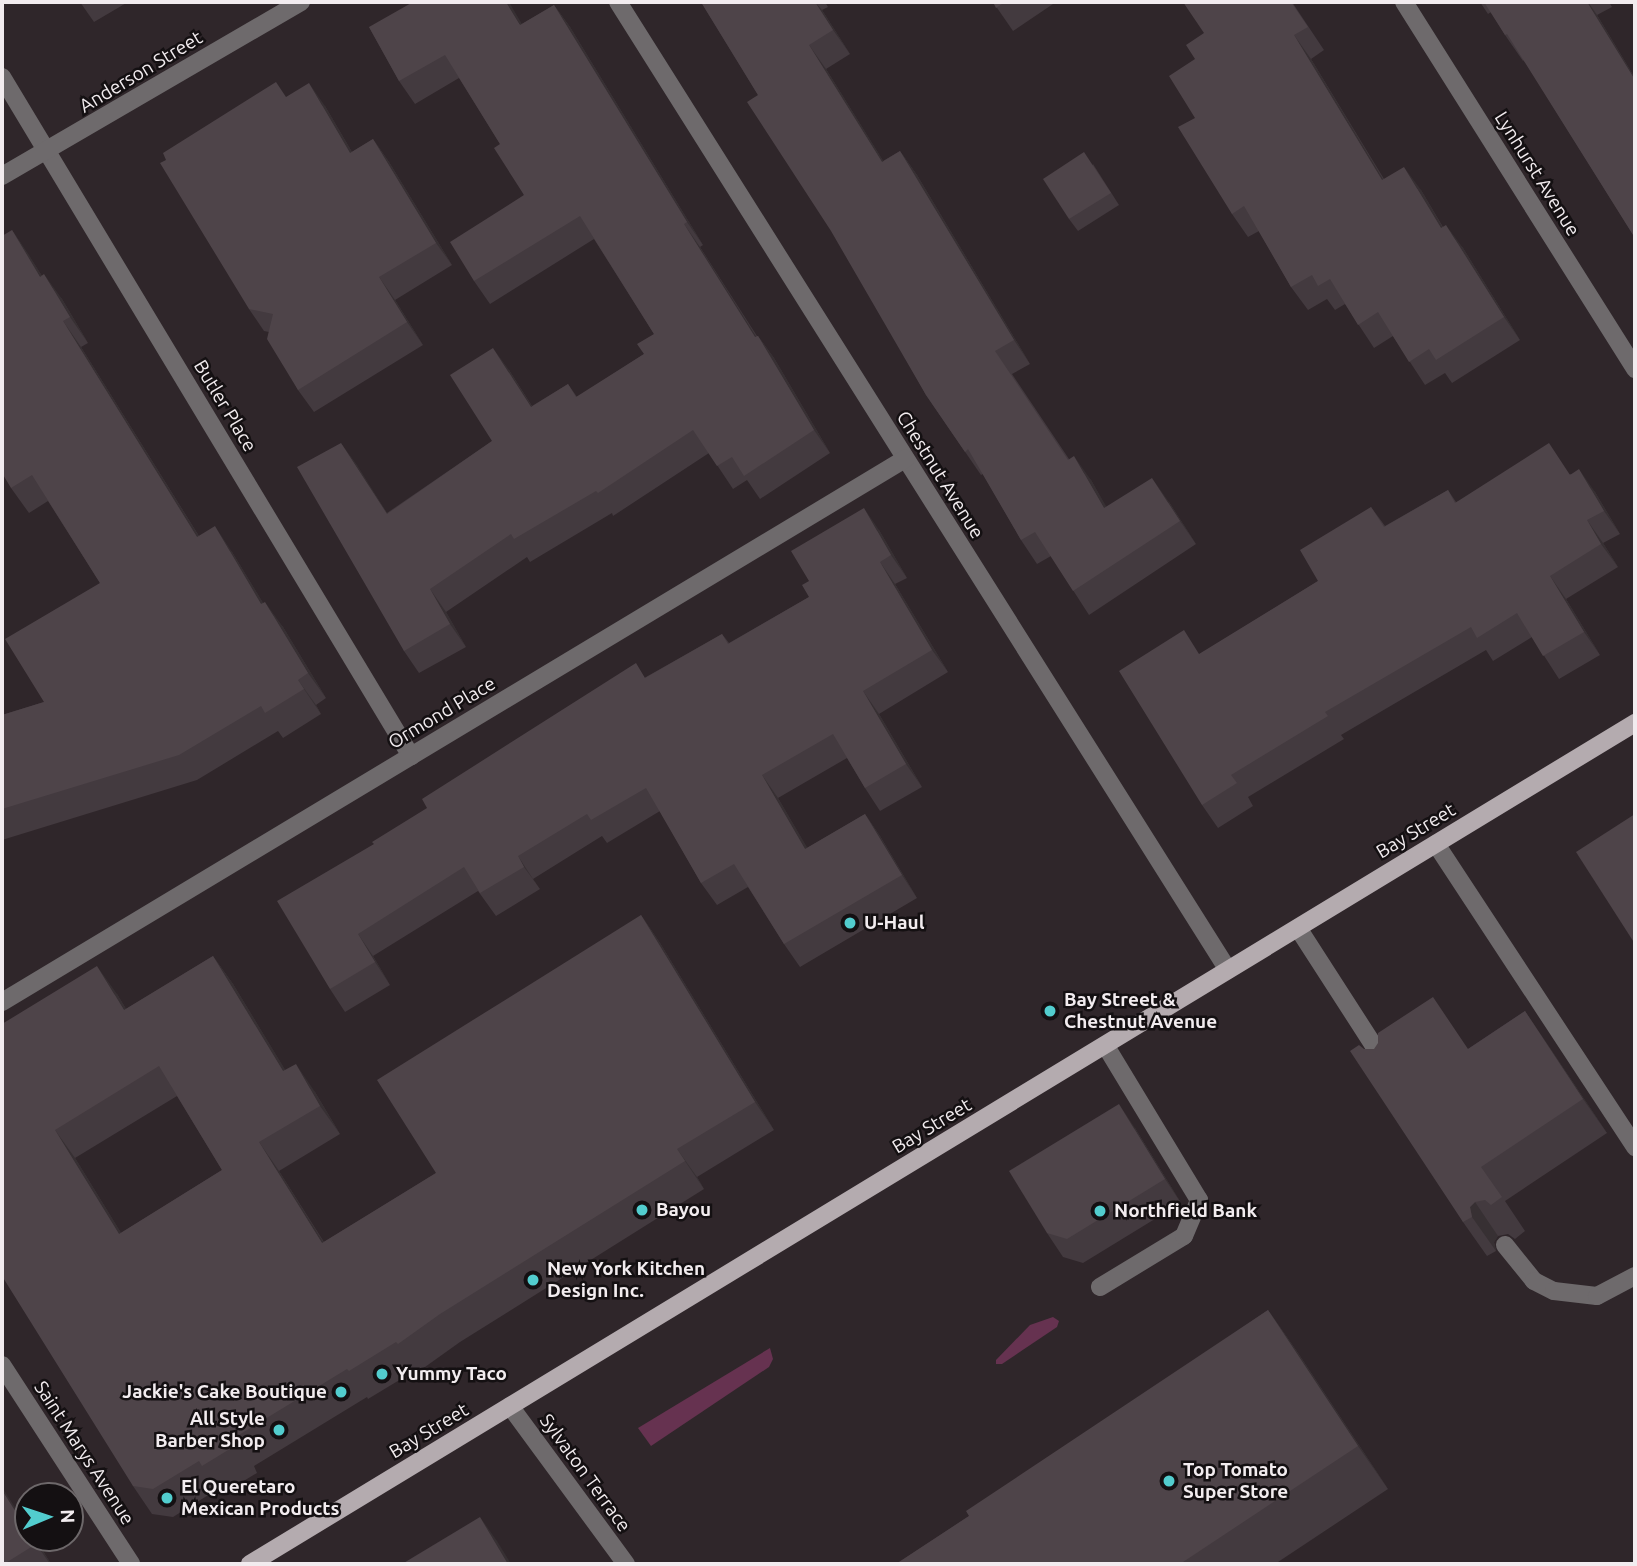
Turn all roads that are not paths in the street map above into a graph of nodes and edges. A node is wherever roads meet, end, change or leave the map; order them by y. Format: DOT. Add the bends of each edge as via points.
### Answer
graph roads {
  1 [pos="301,2"];
  2 [pos="618,2"];
  3 [pos="1404,2"];
  4 [pos="2,77"];
  5 [pos="47,152"];
  6 [pos="2,176"];
  7 [pos="1635,369"];
  8 [pos="905,459"];
  9 [pos="1635,723"];
  10 [pos="411,756"];
  11 [pos="1436,844"];
  12 [pos="1298,928"];
  13 [pos="1228,970"];
  14 [pos="2,1002"];
  15 [pos="1105,1045"];
  16 [pos="1392,1073"];
  17 [pos="1635,1147"];
  18 [pos="1505,1245"];
  19 [pos="1635,1276"];
  20 [pos="1100,1287"];
  21 [pos="2,1365"];
  22 [pos="510,1406"];
  23 [pos="131,1564"];
  24 [pos="250,1564"];
  25 [pos="626,1564"];
  1 -- 5 [label="street, Anderson Street"];
  2 -- 8 [label="street, Chestnut Avenue"];
  3 -- 7 [label="street, Lynhurst Avenue"];
  4 -- 5 [label="street, Butler Place"];
  5 -- 6 [label="street, Anderson Street"];
  5 -- 10 [label="street, Butler Place"];
  8 -- 10 [label="street, Ormond Place"];
  8 -- 13 [label="street, Chestnut Avenue"];
  9 -- 11 [label="main road, Bay Street"];
  10 -- 14 [label="street, Ormond Place"];
  11 -- 12 [label="main road, Bay Street"];
  11 -- 17 [label="street"];
  12 -- 13 [label="main road, Bay Street"];
  12 -- 16 [label="street"];
  13 -- 15 [label="main road, Bay Street"];
  15 -- 20 [label="street" via="1199,1200 1184,1236"];
  15 -- 22 [label="main road, Bay Street"];
  18 -- 19 [label="street" via="1534,1281 1554,1291 1597,1296"];
  21 -- 23 [label="street, Saint Marys Avenue"];
  22 -- 24 [label="main road, Bay Street"];
  22 -- 25 [label="street, Sylvaton Terrace"];
}
